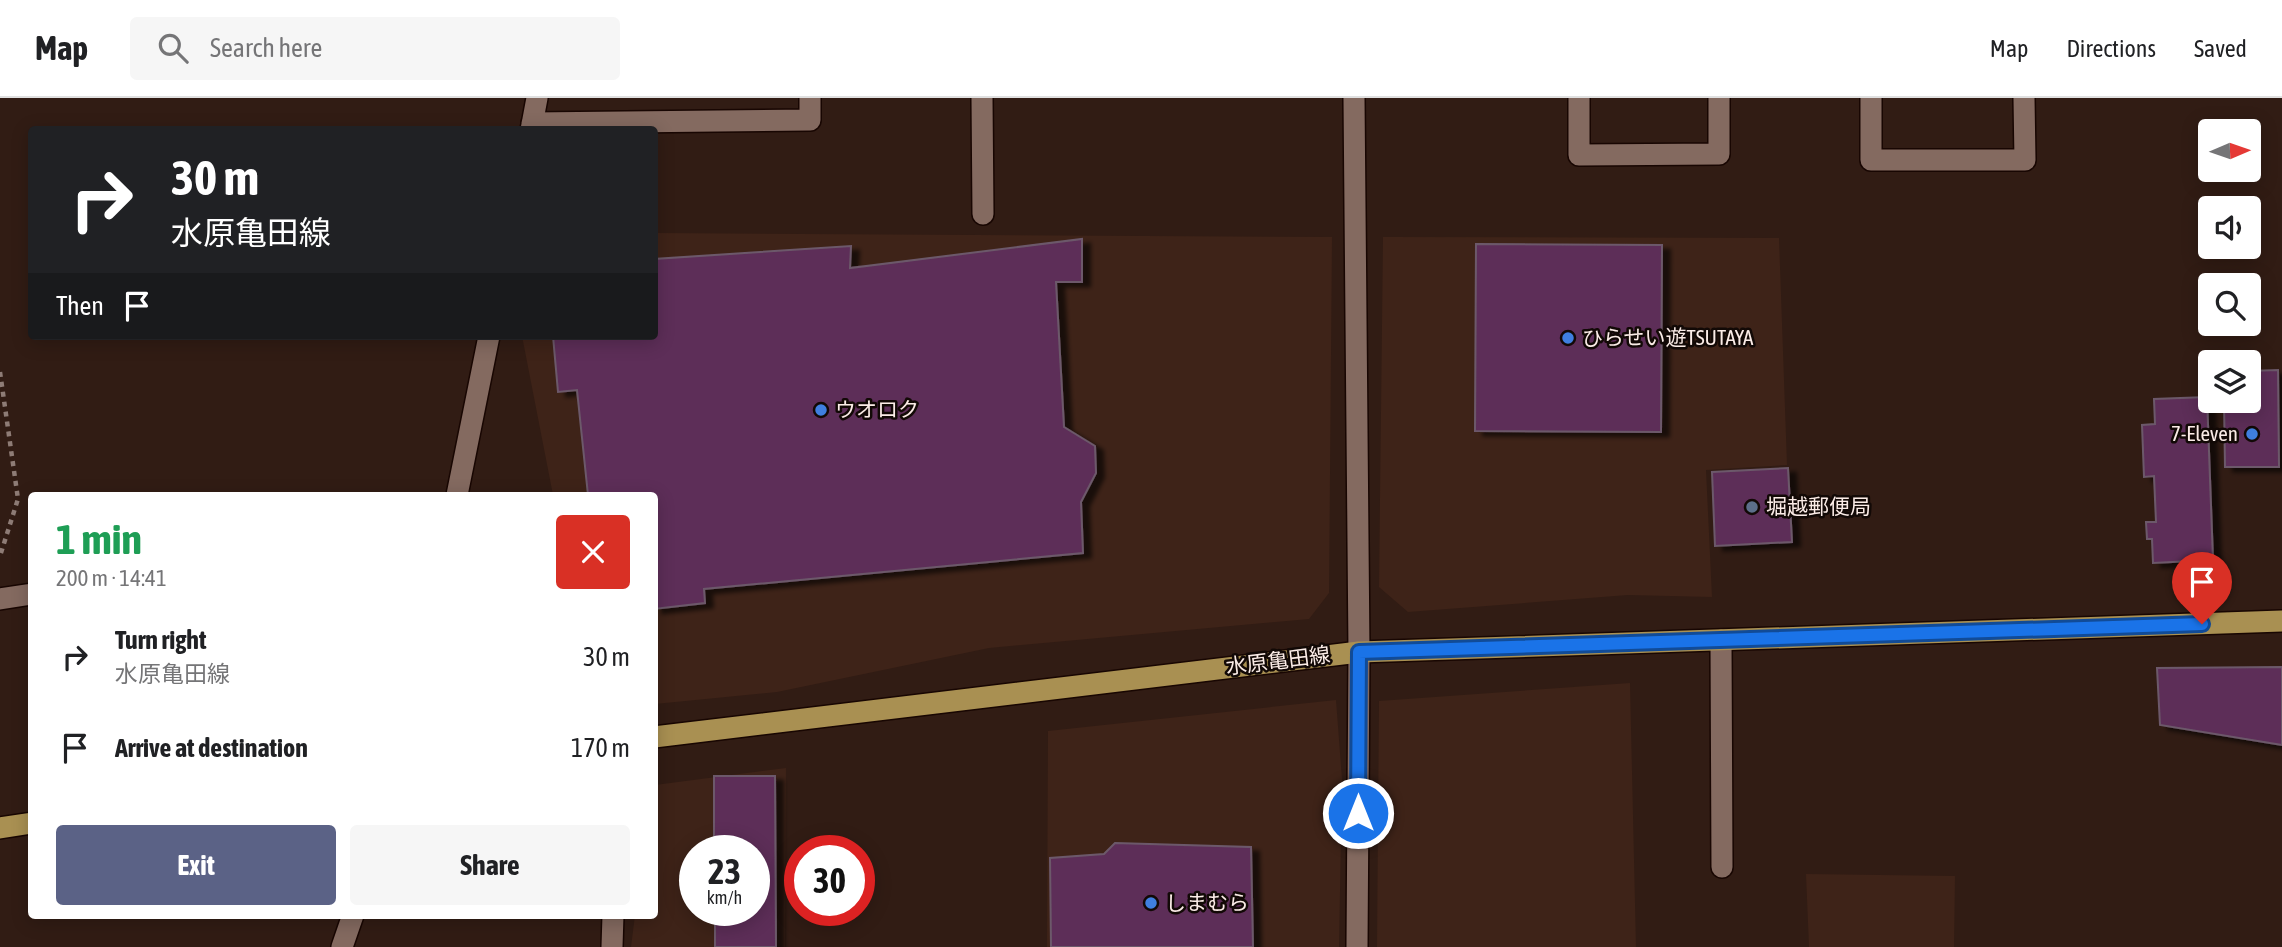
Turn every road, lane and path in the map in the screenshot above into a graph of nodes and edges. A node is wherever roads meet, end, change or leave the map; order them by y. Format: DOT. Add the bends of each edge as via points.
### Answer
graph roads {
  1 [pos="537,98"];
  2 [pos="810,98"];
  3 [pos="982,98"];
  4 [pos="1354,98"];
  5 [pos="1579,98"];
  6 [pos="1719,98"];
  7 [pos="1871,98"];
  8 [pos="2024,98"];
  9 [pos="531,126"];
  10 [pos="983,214"];
  11 [pos="488,340"];
  12 [pos="0,372"];
  13 [pos="458,492"];
  14 [pos="0,556"];
  15 [pos="28,595"];
  16 [pos="0,599"];
  17 [pos="2282,621"];
  18 [pos="1721,640"];
  19 [pos="1359,652"];
  20 [pos="658,737"];
  21 [pos="28,824"];
  22 [pos="0,828"];
  23 [pos="1722,867"];
  24 [pos="351,919"];
  25 [pos="613,919"];
  26 [pos="342,947"];
  27 [pos="612,947"];
  28 [pos="1357,947"];
  1 -- 9 [label="street"];
  2 -- 9 [label="street" via="810,120"];
  3 -- 10 [label="street"];
  4 -- 19 [label="street"];
  5 -- 6 [label="street" via="1579,155 1719,154"];
  7 -- 8 [label="street" via="1871,160 2025,160"];
  11 -- 13 [label="street"];
  12 -- 14 [label="path" via="18,499"];
  15 -- 16 [label="street"];
  17 -- 18 [label="main road, 水原亀田線"];
  18 -- 19 [label="main road, 水原亀田線"];
  18 -- 23 [label="street"];
  19 -- 20 [label="main road, 水原亀田線"];
  19 -- 28 [label="street"];
  21 -- 22 [label="main road"];
  24 -- 26 [label="street"];
  25 -- 27 [label="street"];
}
